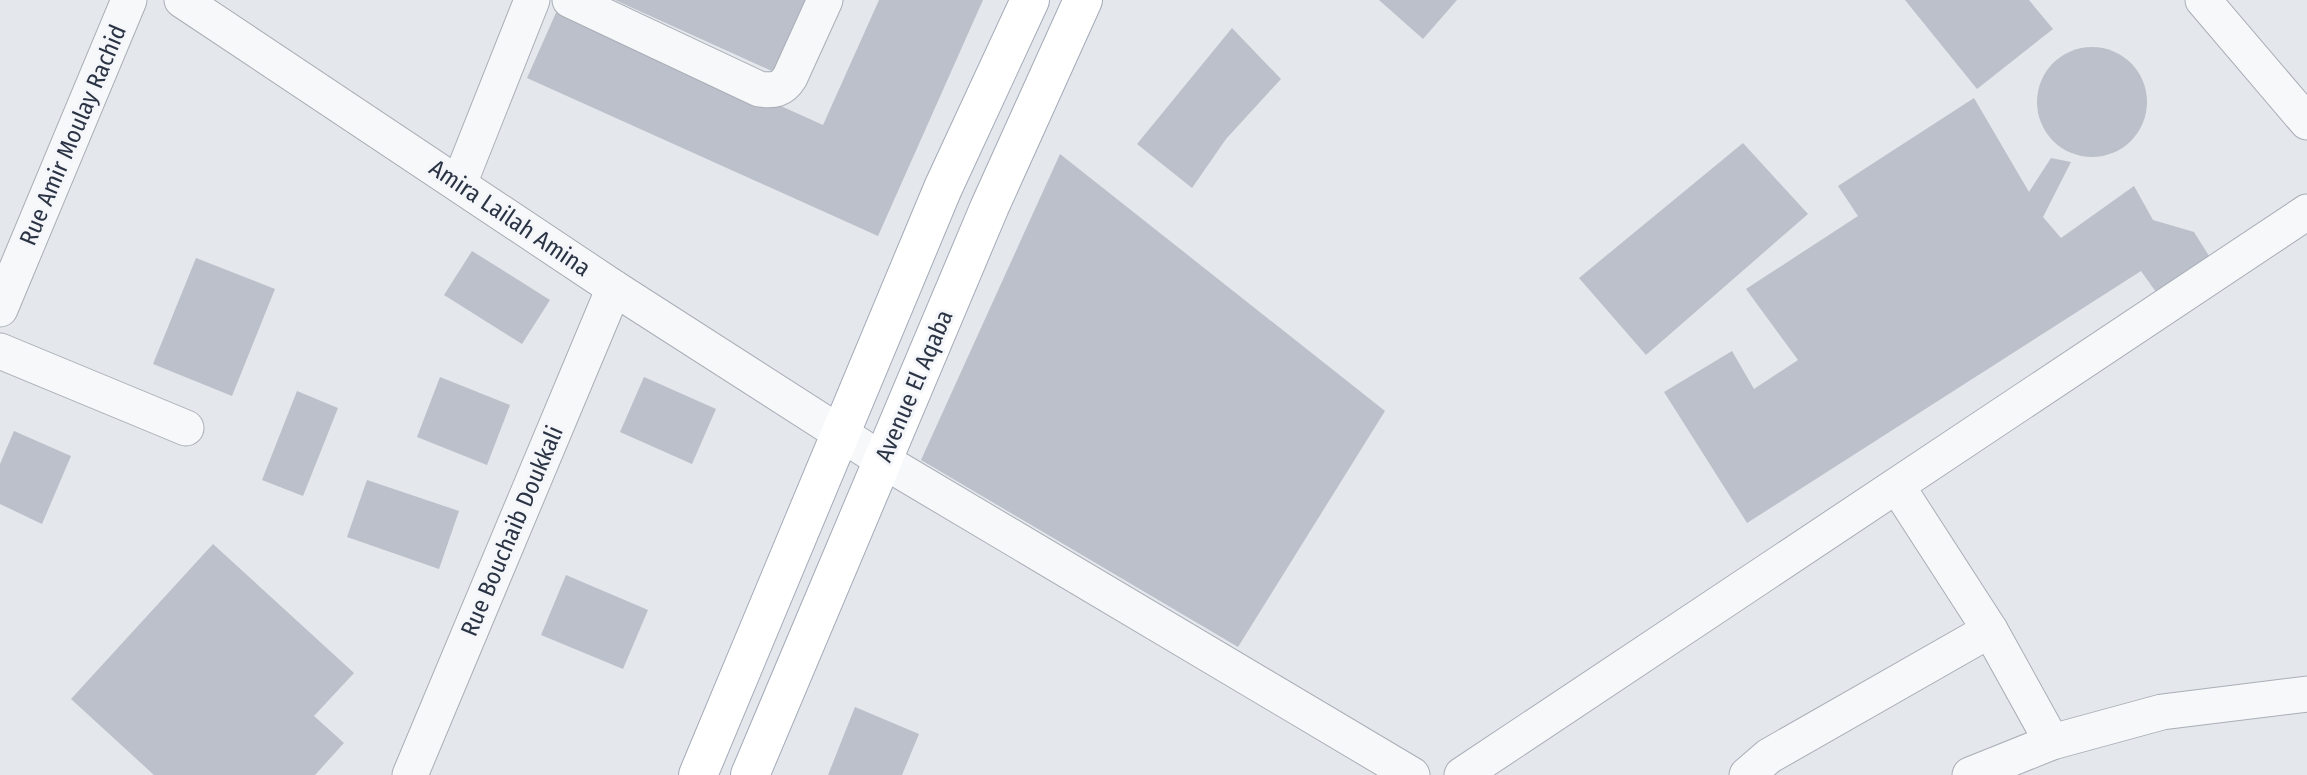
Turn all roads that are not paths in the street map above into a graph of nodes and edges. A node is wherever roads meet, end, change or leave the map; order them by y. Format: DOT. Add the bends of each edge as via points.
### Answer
graph roads {
  1 [pos="129,0"];
  2 [pos="182,0"];
  3 [pos="532,0"];
  4 [pos="570,0"];
  5 [pos="825,0"];
  6 [pos="1031,0"];
  7 [pos="1083,0"];
  8 [pos="2203,0"];
  9 [pos="2307,122"];
  10 [pos="459,184"];
  11 [pos="2307,212"];
  12 [pos="614,288"];
  13 [pos="0,309"];
  14 [pos="0,351"];
  15 [pos="186,428"];
  16 [pos="840,433"];
  17 [pos="882,460"];
  18 [pos="1897,486"];
  19 [pos="1990,630"];
  20 [pos="2307,694"];
  21 [pos="2052,742"];
  22 [pos="410,775"];
  23 [pos="698,775"];
  24 [pos="750,775"];
  25 [pos="1412,775"];
  26 [pos="1462,775"];
  27 [pos="1747,775"];
  28 [pos="1970,775"];
  1 -- 13 [label="street, Rue Amir Moulay Rachid"];
  2 -- 10 [label="street, Amira Lailah Amina"];
  3 -- 10 [label="street"];
  4 -- 5 [label="street" via="759,89 774,90 784,87 790,77"];
  6 -- 16 [label="main road, Avenue El Aqaba" via="943,188"];
  7 -- 17 [label="main road, Avenue El Aqaba"];
  8 -- 9 [label="street"];
  10 -- 12 [label="street, Amira Lailah Amina"];
  11 -- 18 [label="street"];
  12 -- 16 [label="street, Amira Lailah Amina"];
  12 -- 22 [label="street, Rue Bouchaib Doukkali"];
  14 -- 15 [label="street"];
  16 -- 17 [label="street, Amira Lailah Amina"];
  16 -- 23 [label="main road, Avenue El Aqaba"];
  17 -- 24 [label="main road, Avenue El Aqaba"];
  17 -- 25 [label="street, Amira Lailah Amina"];
  18 -- 19 [label="street"];
  18 -- 26 [label="street"];
  19 -- 21 [label="street"];
  19 -- 27 [label="street" via="1769,756"];
  20 -- 21 [label="street" via="2162,712"];
  21 -- 28 [label="street"];
}
